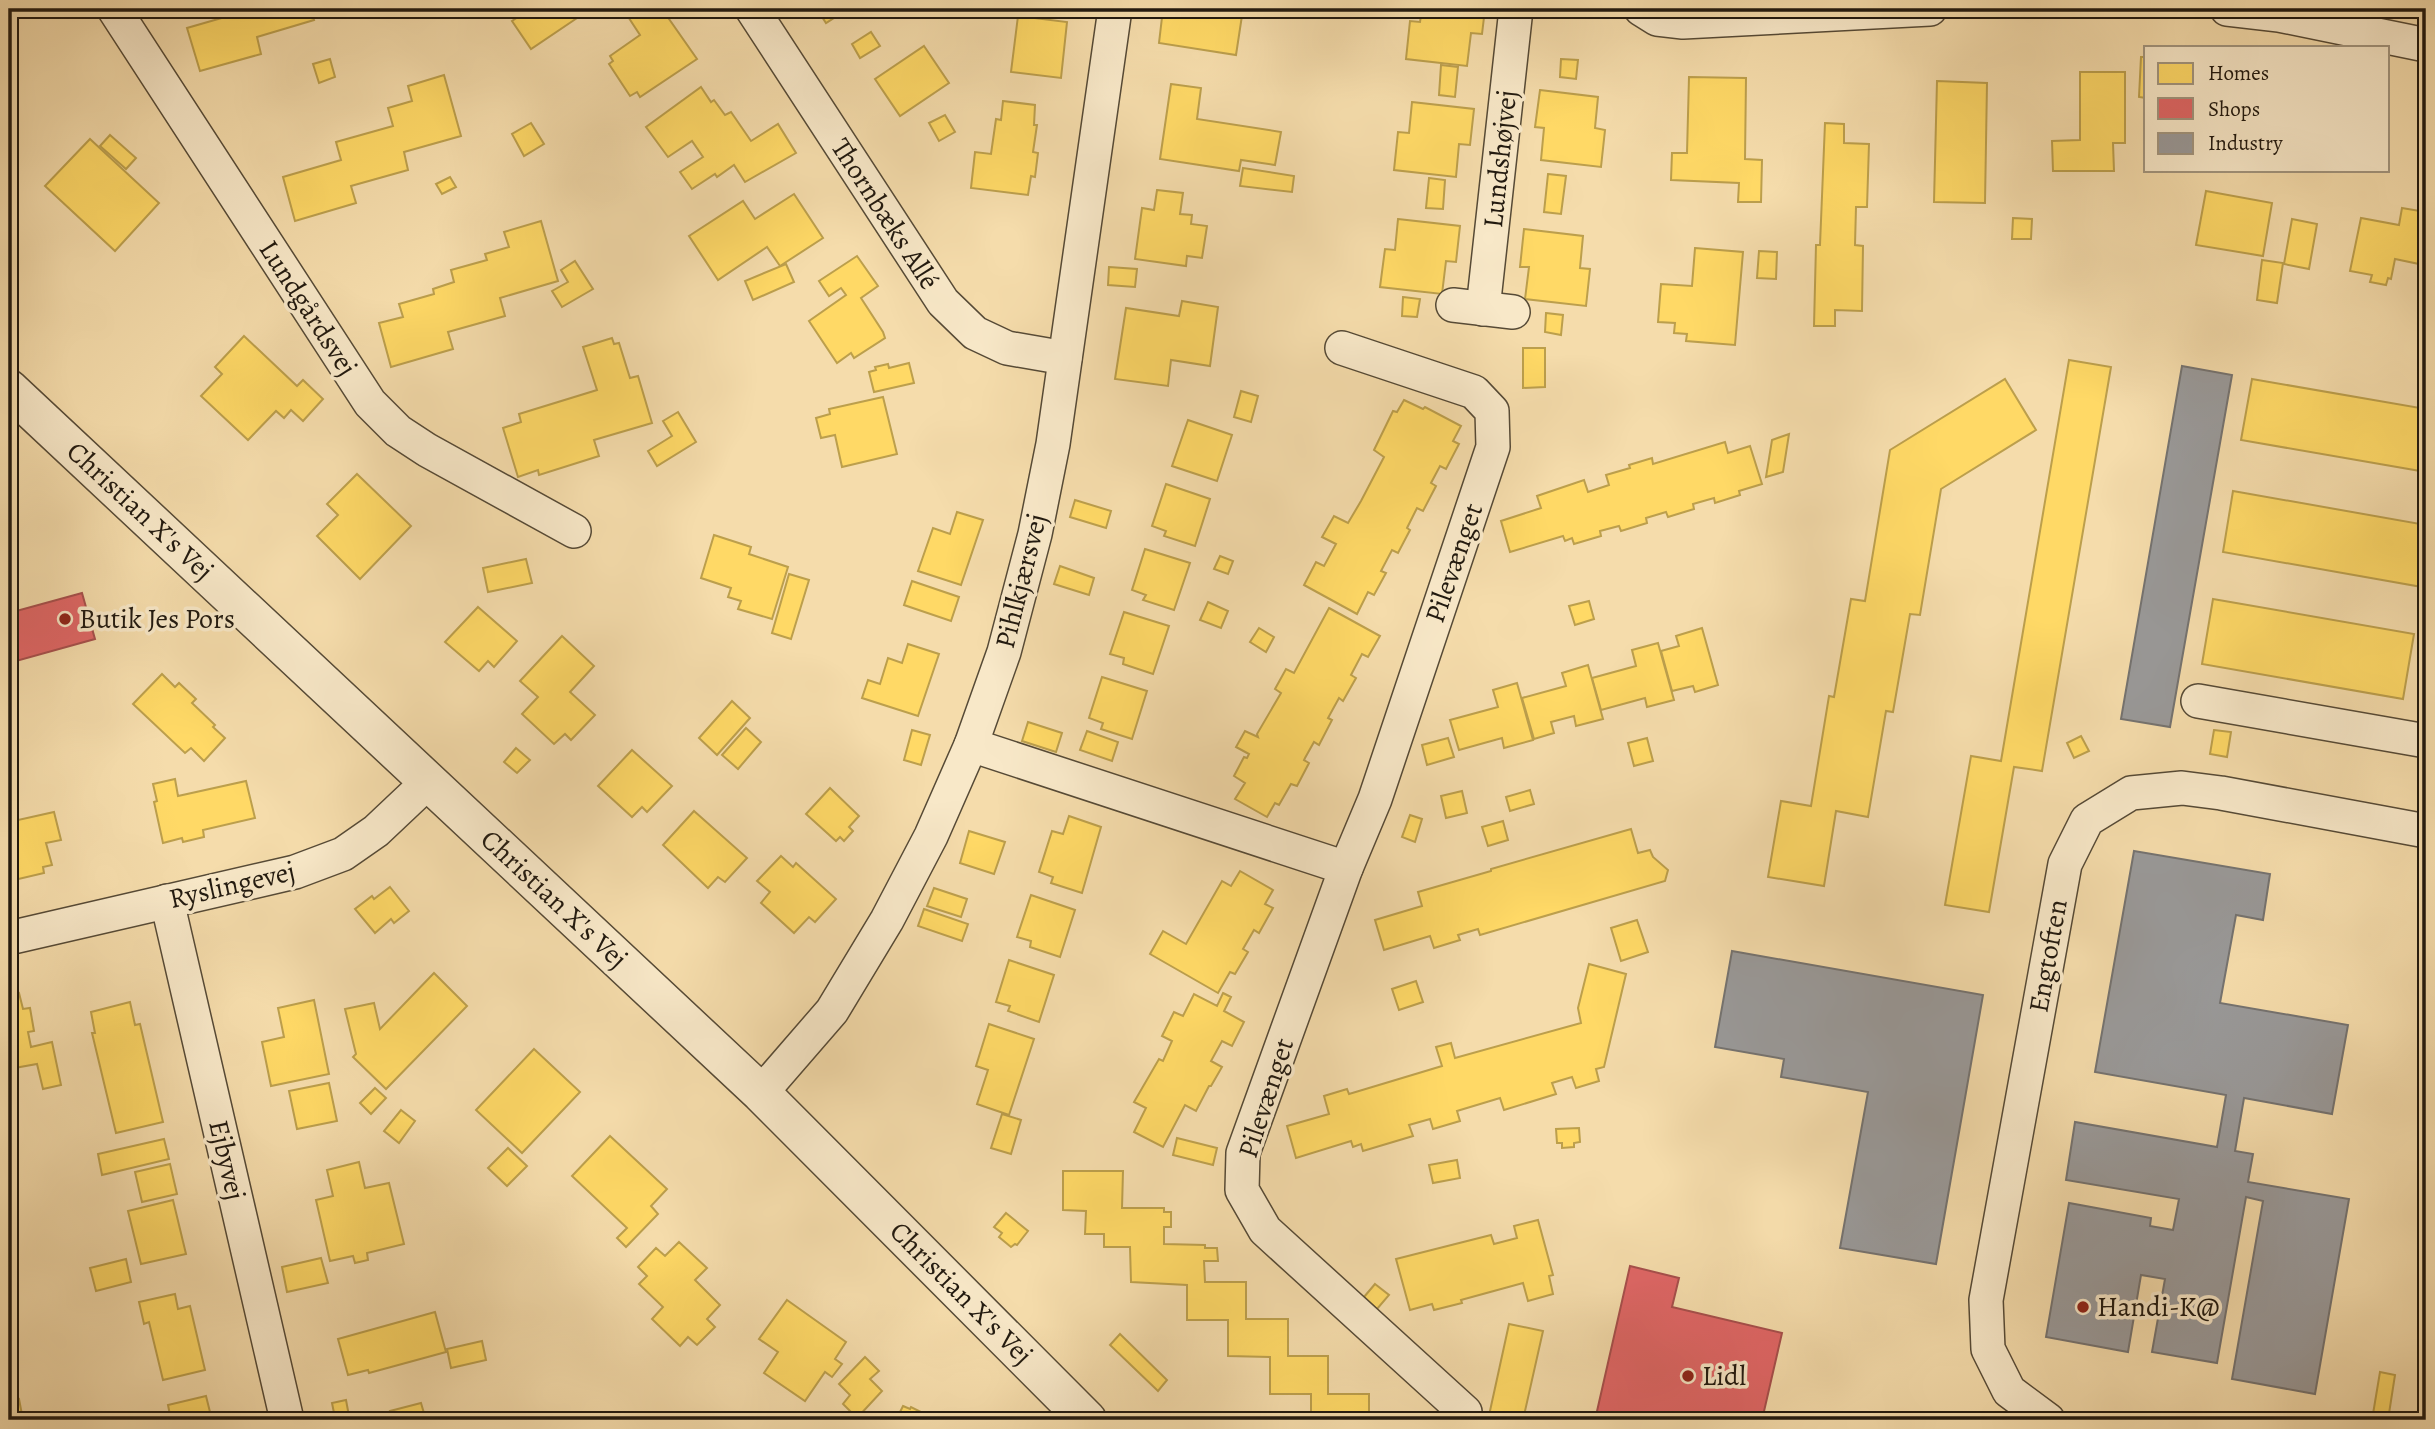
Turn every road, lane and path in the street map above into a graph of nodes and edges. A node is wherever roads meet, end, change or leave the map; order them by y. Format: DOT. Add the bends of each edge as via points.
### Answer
graph roads {
  1 [pos="114,9"];
  2 [pos="752,9"];
  3 [pos="1115,9"];
  4 [pos="1516,9"];
  5 [pos="1641,9"];
  6 [pos="1930,9"];
  7 [pos="2227,9"];
  8 [pos="2426,45"];
  9 [pos="1483,309"];
  10 [pos="1342,348"];
  11 [pos="1065,358"];
  12 [pos="9,389"];
  13 [pos="574,531"];
  14 [pos="2197,701"];
  15 [pos="2426,741"];
  16 [pos="971,745"];
  17 [pos="429,781"];
  18 [pos="2426,831"];
  19 [pos="1346,868"];
  20 [pos="167,901"];
  21 [pos="9,937"];
  22 [pos="761,1093"];
  23 [pos="1465,1412"];
  24 [pos="287,1420"];
  25 [pos="1087,1420"];
  26 [pos="2048,1420"];
  1 -- 13 [label="street, Lundgårdsvej" via="370,402 398,432"];
  2 -- 11 [label="street, Thornbæks Allé" via="943,302 975,333 1007,348"];
  3 -- 11 [label="street, Pihlkjærsvej"];
  4 -- 9 [label="street, Lundshøjvej"];
  5 -- 6 [label="street" via="1657,19 1683,22"];
  7 -- 8 [label="street"];
  10 -- 19 [label="street, Pilevænget" via="1474,392 1492,411 1493,447 1375,799"];
  11 -- 16 [label="street, Pihlkjærsvej" via="1035,534 1004,652"];
  12 -- 17 [label="street, Christian X's Vej"];
  14 -- 15 [label="street"];
  16 -- 19 [label="street"];
  16 -- 22 [label="street, Pihlkjærsvej" via="887,920 832,1011"];
  17 -- 20 [label="street, Ryslingevej" via="376,831 343,854 295,872"];
  17 -- 22 [label="street, Christian X's Vej"];
  18 -- 26 [label="street, Engtoften" via="2182,788 2131,793 2087,820 2065,864 1986,1300 1988,1349 2009,1391"];
  19 -- 23 [label="street, Pilevænget" via="1243,1153 1242,1190 1265,1230"];
  20 -- 21 [label="street, Ryslingevej"];
  20 -- 24 [label="street, Ejbyvej"];
  22 -- 25 [label="street, Christian X's Vej"];
}
